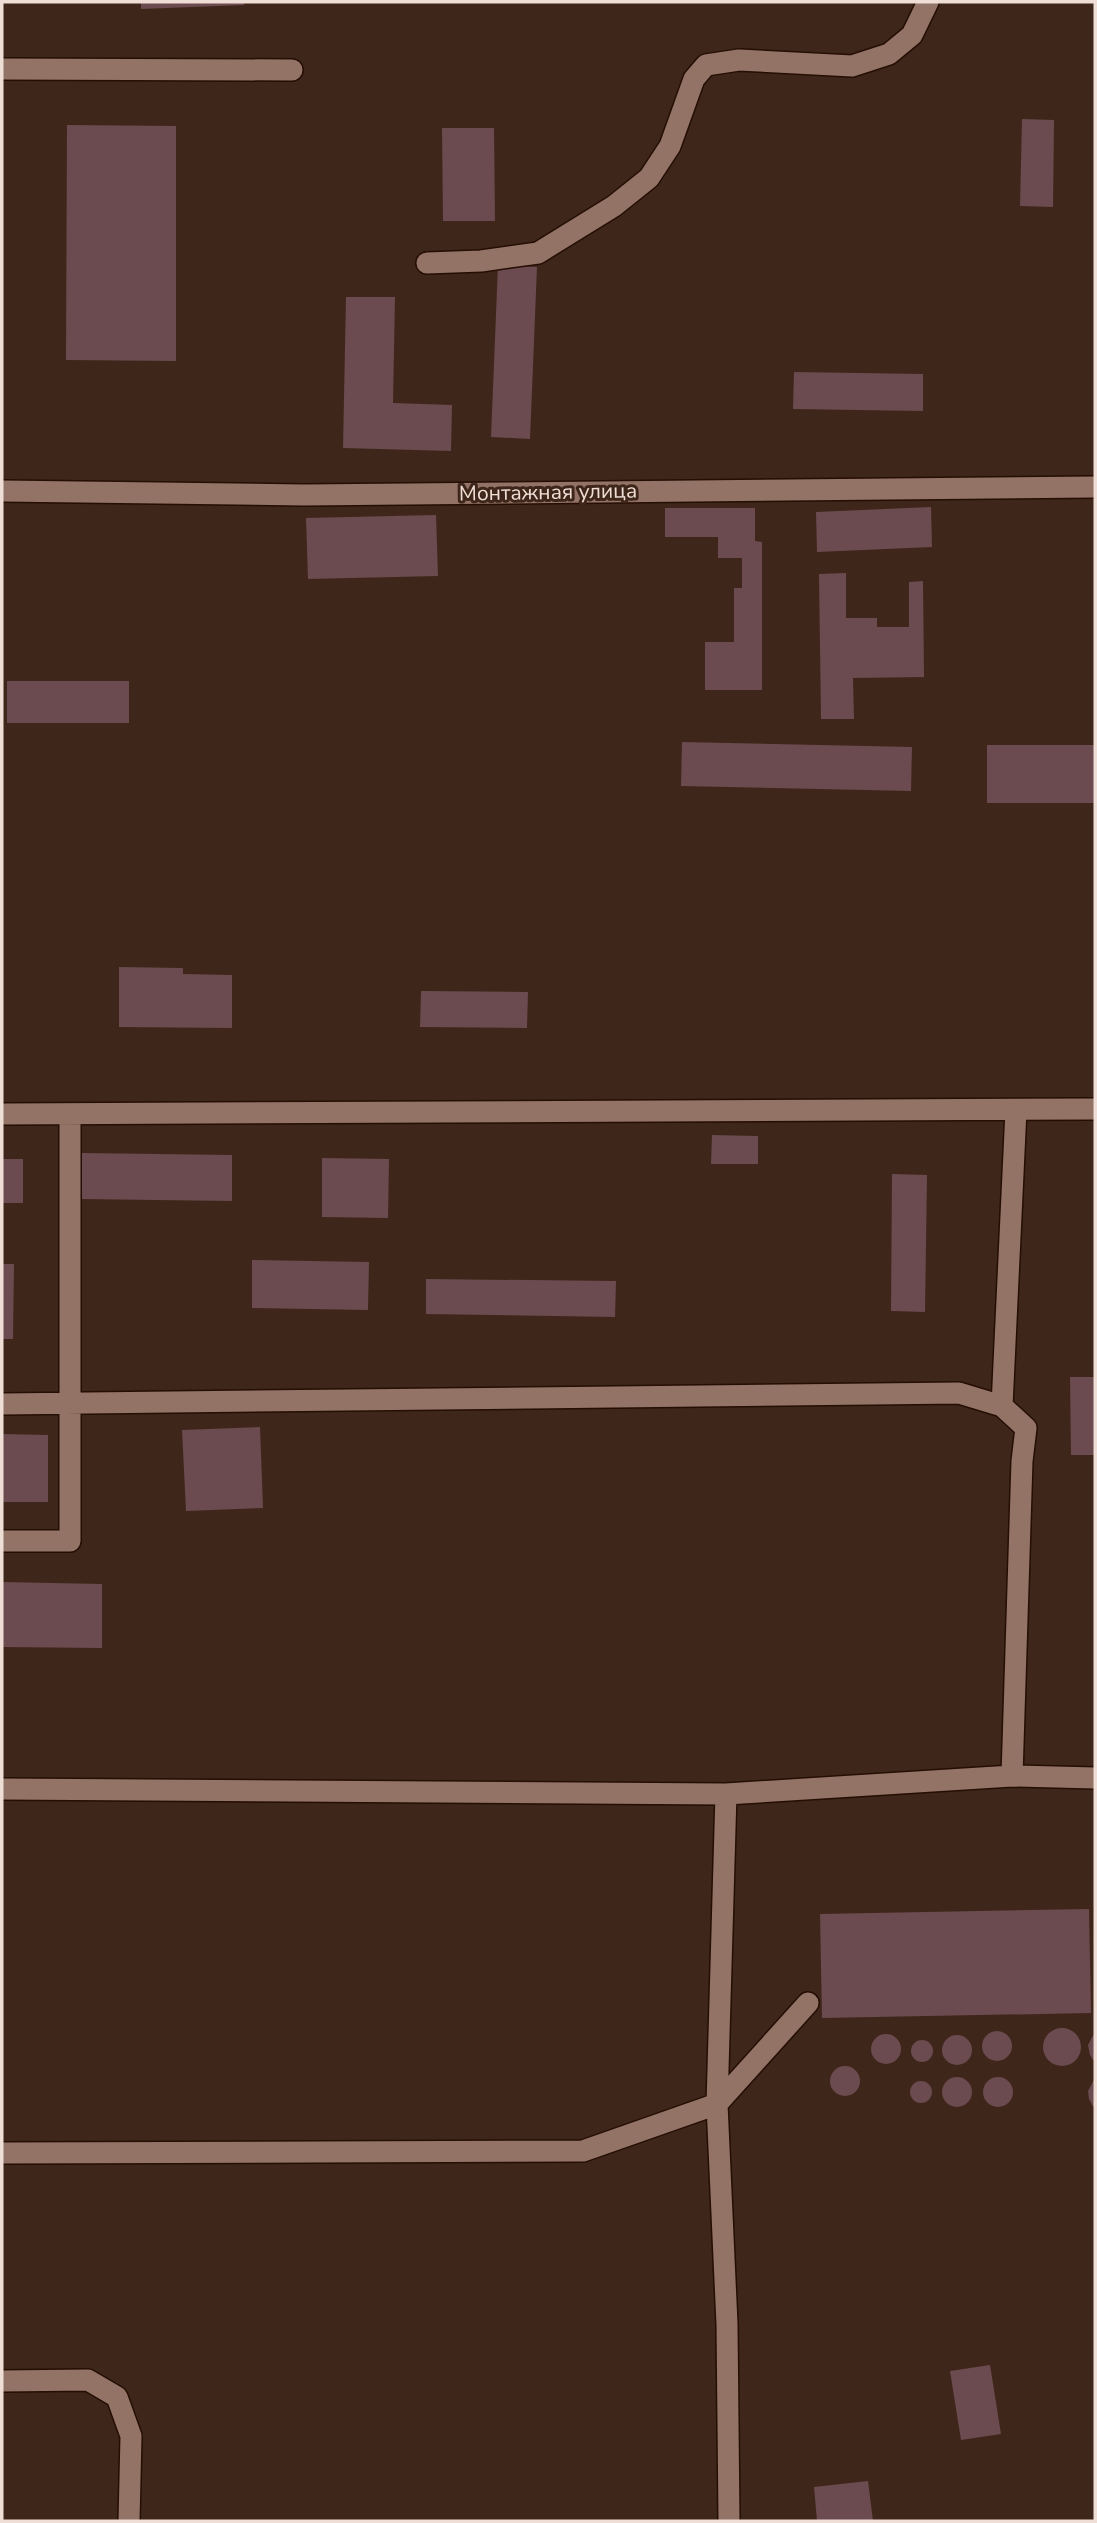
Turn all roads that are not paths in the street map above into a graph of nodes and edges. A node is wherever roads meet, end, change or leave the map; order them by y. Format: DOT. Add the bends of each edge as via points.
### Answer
graph roads {
  1 [pos="928,2"];
  2 [pos="2,69"];
  3 [pos="292,70"];
  4 [pos="427,263"];
  5 [pos="1095,487"];
  6 [pos="2,491"];
  7 [pos="1095,1108"];
  8 [pos="1016,1110"];
  9 [pos="2,1114"];
  10 [pos="70,1114"];
  11 [pos="70,1403"];
  12 [pos="2,1404"];
  13 [pos="1002,1406"];
  14 [pos="2,1541"];
  15 [pos="1012,1776"];
  16 [pos="1095,1778"];
  17 [pos="2,1789"];
  18 [pos="726,1794"];
  19 [pos="808,2003"];
  20 [pos="718,2105"];
  21 [pos="2,2153"];
  22 [pos="2,2381"];
  23 [pos="129,2521"];
  24 [pos="729,2521"];
  1 -- 4 [label="street" via="912,35 889,54 852,66 739,60 706,65 694,79 670,146 649,178 614,206 538,253"];
  2 -- 3 [label="street"];
  5 -- 6 [label="street, Монтажная улица" via="317,495"];
  7 -- 8 [label="street"];
  8 -- 10 [label="street"];
  8 -- 13 [label="street"];
  9 -- 10 [label="street"];
  10 -- 11 [label="street"];
  11 -- 12 [label="street"];
  11 -- 13 [label="street" via="959,1393"];
  11 -- 14 [label="street" via="70,1541"];
  13 -- 15 [label="street" via="1027,1428 1022,1461"];
  15 -- 16 [label="street"];
  15 -- 18 [label="street"];
  17 -- 18 [label="street"];
  18 -- 20 [label="street"];
  19 -- 20 [label="street"];
  20 -- 21 [label="street" via="583,2151"];
  20 -- 24 [label="street"];
  22 -- 23 [label="street" via="88,2380 117,2397 131,2436"];
}
